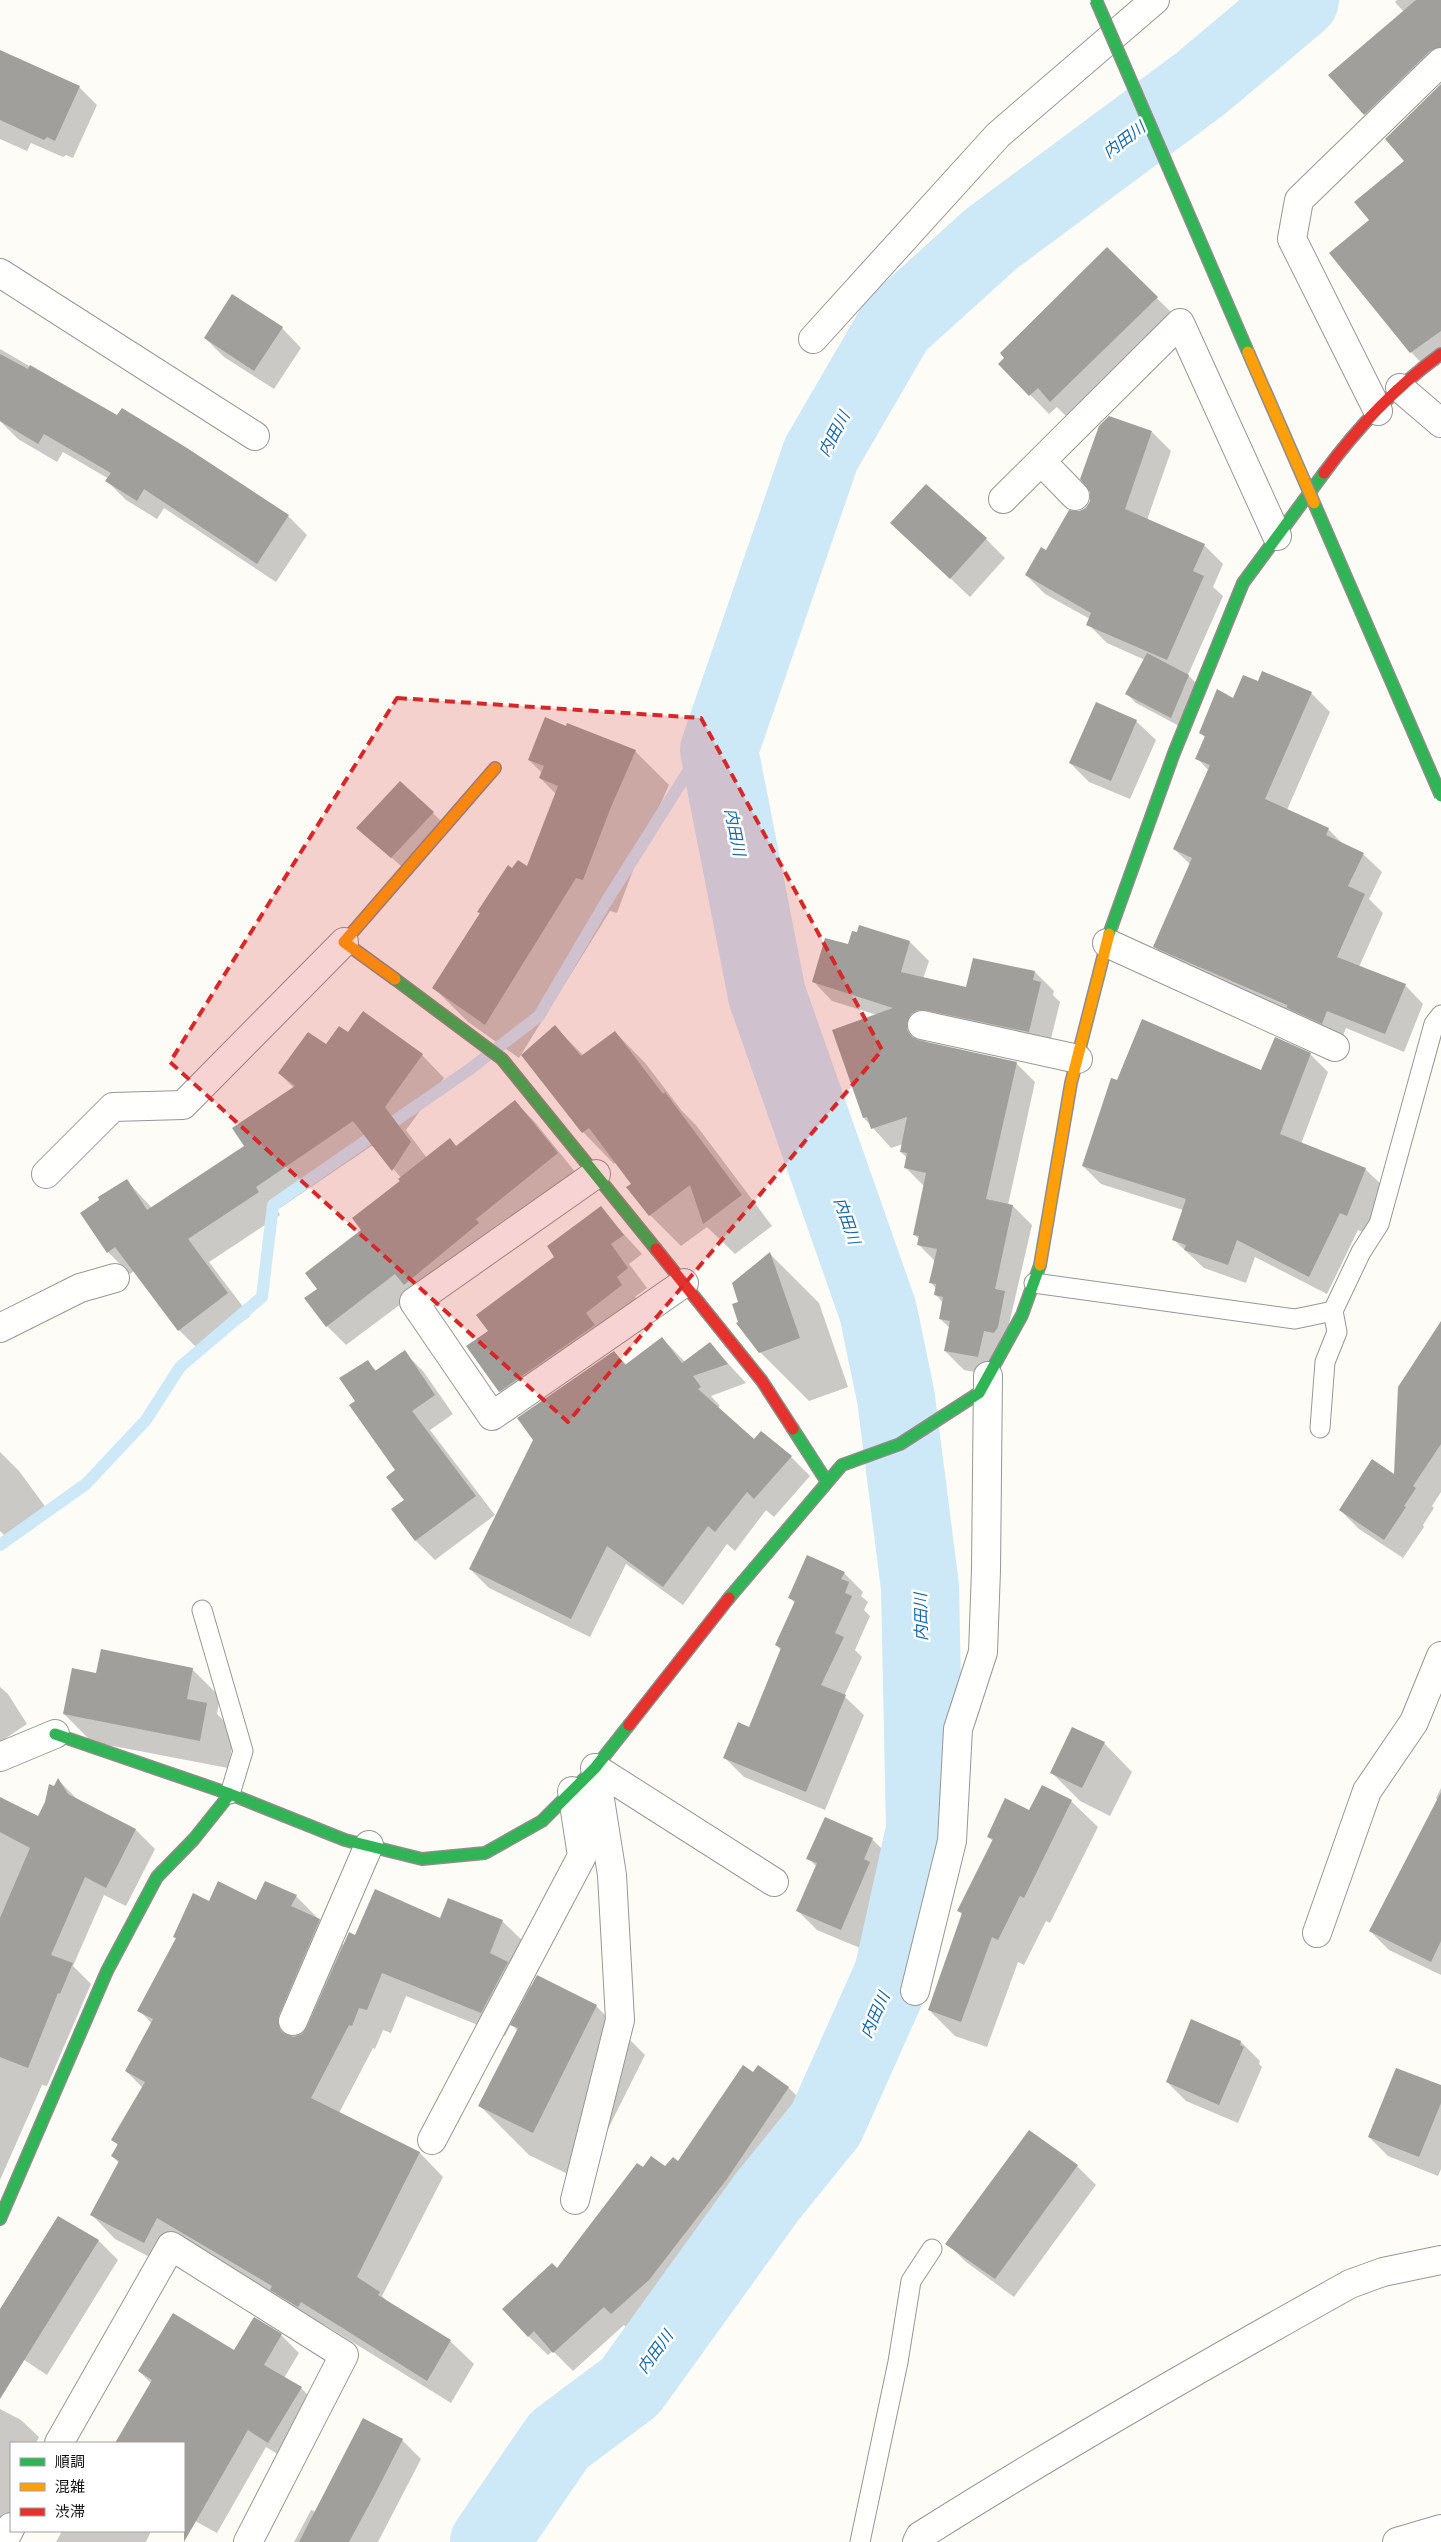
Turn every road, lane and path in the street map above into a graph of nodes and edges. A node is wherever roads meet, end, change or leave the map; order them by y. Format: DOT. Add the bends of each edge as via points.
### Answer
graph roads {
  1 [pos="1096,0"];
  2 [pos="1155,0"];
  3 [pos="1441,62"];
  4 [pos="0,273"];
  5 [pos="813,339"];
  6 [pos="1441,354"];
  7 [pos="1400,388"];
  8 [pos="1378,411"];
  9 [pos="1441,423"];
  10 [pos="255,436"];
  11 [pos="1041,460"];
  12 [pos="1075,496"];
  13 [pos="1002,499"];
  14 [pos="1277,536"];
  15 [pos="495,768"];
  16 [pos="1441,796"];
  17 [pos="344,942"];
  18 [pos="1107,943"];
  19 [pos="1441,1015"];
  20 [pos="922,1025"];
  21 [pos="1335,1047"];
  22 [pos="1078,1059"];
  23 [pos="46,1174"];
  24 [pos="596,1174"];
  25 [pos="115,1278"];
  26 [pos="1034,1283"];
  27 [pos="684,1284"];
  28 [pos="1333,1311"];
  29 [pos="0,1328"];
  30 [pos="984,1384"];
  31 [pos="1320,1428"];
  32 [pos="827,1482"];
  33 [pos="202,1610"];
  34 [pos="1441,1656"];
  35 [pos="55,1734"];
  36 [pos="0,1757"];
  37 [pos="595,1768"];
  38 [pos="572,1791"];
  39 [pos="230,1794"];
  40 [pos="369,1845"];
  41 [pos="774,1882"];
  42 [pos="1317,1933"];
  43 [pos="915,1992"];
  44 [pos="294,2021"];
  45 [pos="432,2140"];
  46 [pos="575,2200"];
  47 [pos="0,2219"];
  48 [pos="932,2249"];
  49 [pos="1441,2260"];
  50 [pos="60,2442"];
  51 [pos="1441,2528"];
  52 [pos="10,2529"];
  53 [pos="3,2542"];
  54 [pos="248,2542"];
  55 [pos="860,2542"];
  56 [pos="917,2542"];
  57 [pos="1397,2542"];
  1 -- 16 [label="street, bridge"];
  2 -- 5 [label="street" via="998,135"];
  3 -- 8 [label="street" via="1299,200 1292,239"];
  4 -- 10 [label="street"];
  6 -- 7 [label="street"];
  7 -- 8 [label="street"];
  7 -- 9 [label="street"];
  8 -- 14 [label="street" via="1349,439"];
  11 -- 12 [label="street"];
  11 -- 13 [label="street"];
  11 -- 14 [label="street" via="1180,323"];
  14 -- 18 [label="street" via="1243,583 1174,753 1112,921"];
  15 -- 17 [label="street"];
  17 -- 23 [label="street" via="183,1105 113,1107"];
  17 -- 24 [label="street" via="502,1059"];
  18 -- 21 [label="street"];
  18 -- 22 [label="street"];
  19 -- 28 [label="lane" via="1434,1024 1379,1224 1361,1252"];
  20 -- 22 [label="street"];
  22 -- 26 [label="street" via="1071,1083 1039,1271"];
  24 -- 27 [label="street"];
  24 -- 27 [label="street" via="414,1302 492,1416"];
  25 -- 29 [label="street" via="80,1288"];
  26 -- 28 [label="lane" via="1295,1319"];
  26 -- 30 [label="street" via="1022,1315"];
  27 -- 32 [label="street" via="762,1380"];
  28 -- 31 [label="lane" via="1337,1332 1325,1362"];
  30 -- 32 [label="street" via="900,1444 842,1465"];
  30 -- 43 [label="street" via="986,1570 983,1652 958,1729 952,1841"];
  32 -- 37 [label="street" via="760,1559"];
  33 -- 39 [label="lane" via="243,1751"];
  34 -- 42 [label="street" via="1414,1722 1367,1791"];
  35 -- 36 [label="street"];
  35 -- 39 [label="street"];
  37 -- 38 [label="street"];
  37 -- 41 [label="street"];
  37 -- 46 [label="street" via="612,1875 620,2020"];
  38 -- 40 [label="street" via="542,1821 485,1853 422,1859"];
  38 -- 45 [label="street" via="582,1856"];
  39 -- 40 [label="street" via="346,1840"];
  39 -- 47 [label="street" via="194,1839 157,1877 107,1971"];
  40 -- 44 [label="street"];
  48 -- 55 [label="lane" via="911,2281 898,2362"];
  49 -- 56 [label="street" via="1383,2272 1350,2284 1088,2433 920,2536"];
  50 -- 54 [label="street" via="171,2246 344,2354"];
  51 -- 57 [label="street"];
  52 -- 53 [label="street"];
}
